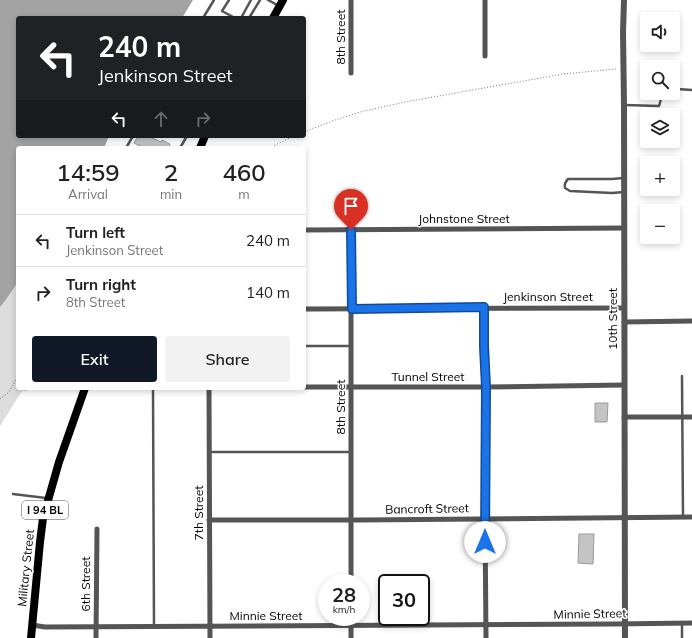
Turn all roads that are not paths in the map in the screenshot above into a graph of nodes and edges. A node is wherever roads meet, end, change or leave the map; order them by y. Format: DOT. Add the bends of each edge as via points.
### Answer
graph roads {
  1 [pos="214,0"];
  2 [pos="229,0"];
  3 [pos="251,0"];
  4 [pos="260,0"];
  5 [pos="268,0"];
  6 [pos="351,0"];
  7 [pos="485,0"];
  8 [pos="624,0"];
  9 [pos="281,3"];
  10 [pos="204,16"];
  11 [pos="231,16"];
  12 [pos="242,16"];
  13 [pos="250,16"];
  14 [pos="274,16"];
  15 [pos="485,56"];
  16 [pos="351,73"];
  17 [pos="680,89"];
  18 [pos="692,90"];
  19 [pos="661,100"];
  20 [pos="624,105"];
  21 [pos="624,178"];
  22 [pos="624,192"];
  23 [pos="624,228"];
  24 [pos="306,230"];
  25 [pos="351,230"];
  26 [pos="484,307"];
  27 [pos="624,308"];
  28 [pos="306,309"];
  29 [pos="352,309"];
  30 [pos="692,321"];
  31 [pos="624,322"];
  32 [pos="306,346"];
  33 [pos="351,346"];
  34 [pos="682,376"];
  35 [pos="624,385"];
  36 [pos="351,386"];
  37 [pos="306,387"];
  38 [pos="486,387"];
  39 [pos="84,390"];
  40 [pos="153,390"];
  41 [pos="209,390"];
  42 [pos="624,417"];
  43 [pos="682,417"];
  44 [pos="692,417"];
  45 [pos="209,452"];
  46 [pos="351,452"];
  47 [pos="13,494"];
  48 [pos="49,498"];
  49 [pos="683,517"];
  50 [pos="692,517"];
  51 [pos="485,518"];
  52 [pos="625,518"];
  53 [pos="209,520"];
  54 [pos="351,520"];
  55 [pos="96,529"];
  56 [pos="351,574"];
  57 [pos="682,623"];
  58 [pos="692,623"];
  59 [pos="625,624"];
  60 [pos="32,625"];
  61 [pos="486,625"];
  62 [pos="154,626"];
  63 [pos="210,626"];
  64 [pos="318,626"];
  65 [pos="351,626"];
  66 [pos="370,626"];
  67 [pos="96,627"];
  68 [pos="31,638"];
  69 [pos="96,638"];
  70 [pos="210,638"];
  71 [pos="351,638"];
  72 [pos="486,638"];
  73 [pos="625,638"];
  74 [pos="682,638"];
  1 -- 10 [label="lane"];
  2 -- 11 [label="lane" via="222,11"];
  3 -- 12 [label="lane"];
  4 -- 13 [label="lane"];
  5 -- 9 [label="lane"];
  6 -- 16 [label="street, 8th Street"];
  7 -- 15 [label="street"];
  8 -- 20 [label="street, 10th Street"];
  9 -- 14 [label="main road"];
  17 -- 18 [label="lane"];
  19 -- 20 [label="lane" via="659,106"];
  20 -- 21 [label="street, 10th Street"];
  21 -- 22 [label="street, 10th Street"];
  21 -- 22 [label="lane" via="568,179 564,184 570,191 612,194"];
  22 -- 23 [label="street, 10th Street"];
  23 -- 25 [label="street, Johnstone Street"];
  23 -- 27 [label="street, 10th Street"];
  24 -- 25 [label="street, Johnstone Street"];
  25 -- 29 [label="street, 8th Street"];
  26 -- 27 [label="street, Jenkinson Street"];
  26 -- 29 [label="street, Jenkinson Street"];
  26 -- 38 [label="lane"];
  27 -- 31 [label="street, 10th Street"];
  28 -- 29 [label="street, Jenkinson Street"];
  29 -- 33 [label="street, 8th Street"];
  30 -- 31 [label="street"];
  31 -- 35 [label="street, 10th Street"];
  32 -- 33 [label="lane"];
  33 -- 36 [label="street, 8th Street"];
  34 -- 43 [label="lane"];
  35 -- 38 [label="street, Tunnel Street"];
  35 -- 42 [label="street, 10th Street"];
  36 -- 37 [label="street, Tunnel Street"];
  36 -- 38 [label="street, Tunnel Street"];
  36 -- 46 [label="street, 8th Street"];
  38 -- 51 [label="street"];
  39 -- 48 [label="main road, Military Street / I 94 BL"];
  40 -- 62 [label="lane"];
  41 -- 45 [label="street, 7th Street"];
  42 -- 43 [label="street"];
  42 -- 52 [label="street, 10th Street"];
  43 -- 44 [label="street"];
  43 -- 49 [label="lane"];
  45 -- 46 [label="lane"];
  45 -- 53 [label="street, 7th Street"];
  46 -- 54 [label="street, 8th Street"];
  47 -- 48 [label="lane"];
  48 -- 60 [label="main road, Military Street / I 94 BL" via="43,518"];
  49 -- 50 [label="street, Bancroft Street"];
  49 -- 52 [label="street, Bancroft Street"];
  51 -- 52 [label="street, Bancroft Street"];
  51 -- 54 [label="street, Bancroft Street"];
  51 -- 61 [label="street"];
  52 -- 59 [label="street, 10th Street"];
  53 -- 54 [label="street, Bancroft Street"];
  53 -- 63 [label="street, 7th Street"];
  54 -- 56 [label="street, 8th Street"];
  55 -- 67 [label="street, 6th Street"];
  57 -- 58 [label="street, Minnie Street"];
  57 -- 59 [label="street, Minnie Street"];
  57 -- 74 [label="lane"];
  59 -- 61 [label="street, Minnie Street"];
  59 -- 73 [label="street, 10th Street"];
  60 -- 67 [label="street, Minnie Street"];
  60 -- 68 [label="main road, Military Street / I 94 BL"];
  61 -- 66 [label="street, Minnie Street"];
  61 -- 72 [label="street"];
  62 -- 63 [label="street, Minnie Street"];
  62 -- 67 [label="street, Minnie Street"];
  63 -- 64 [label="street, Minnie Street"];
  63 -- 70 [label="street, 7th Street"];
  65 -- 71 [label="street"];
  67 -- 69 [label="street, 6th Street"];
}
